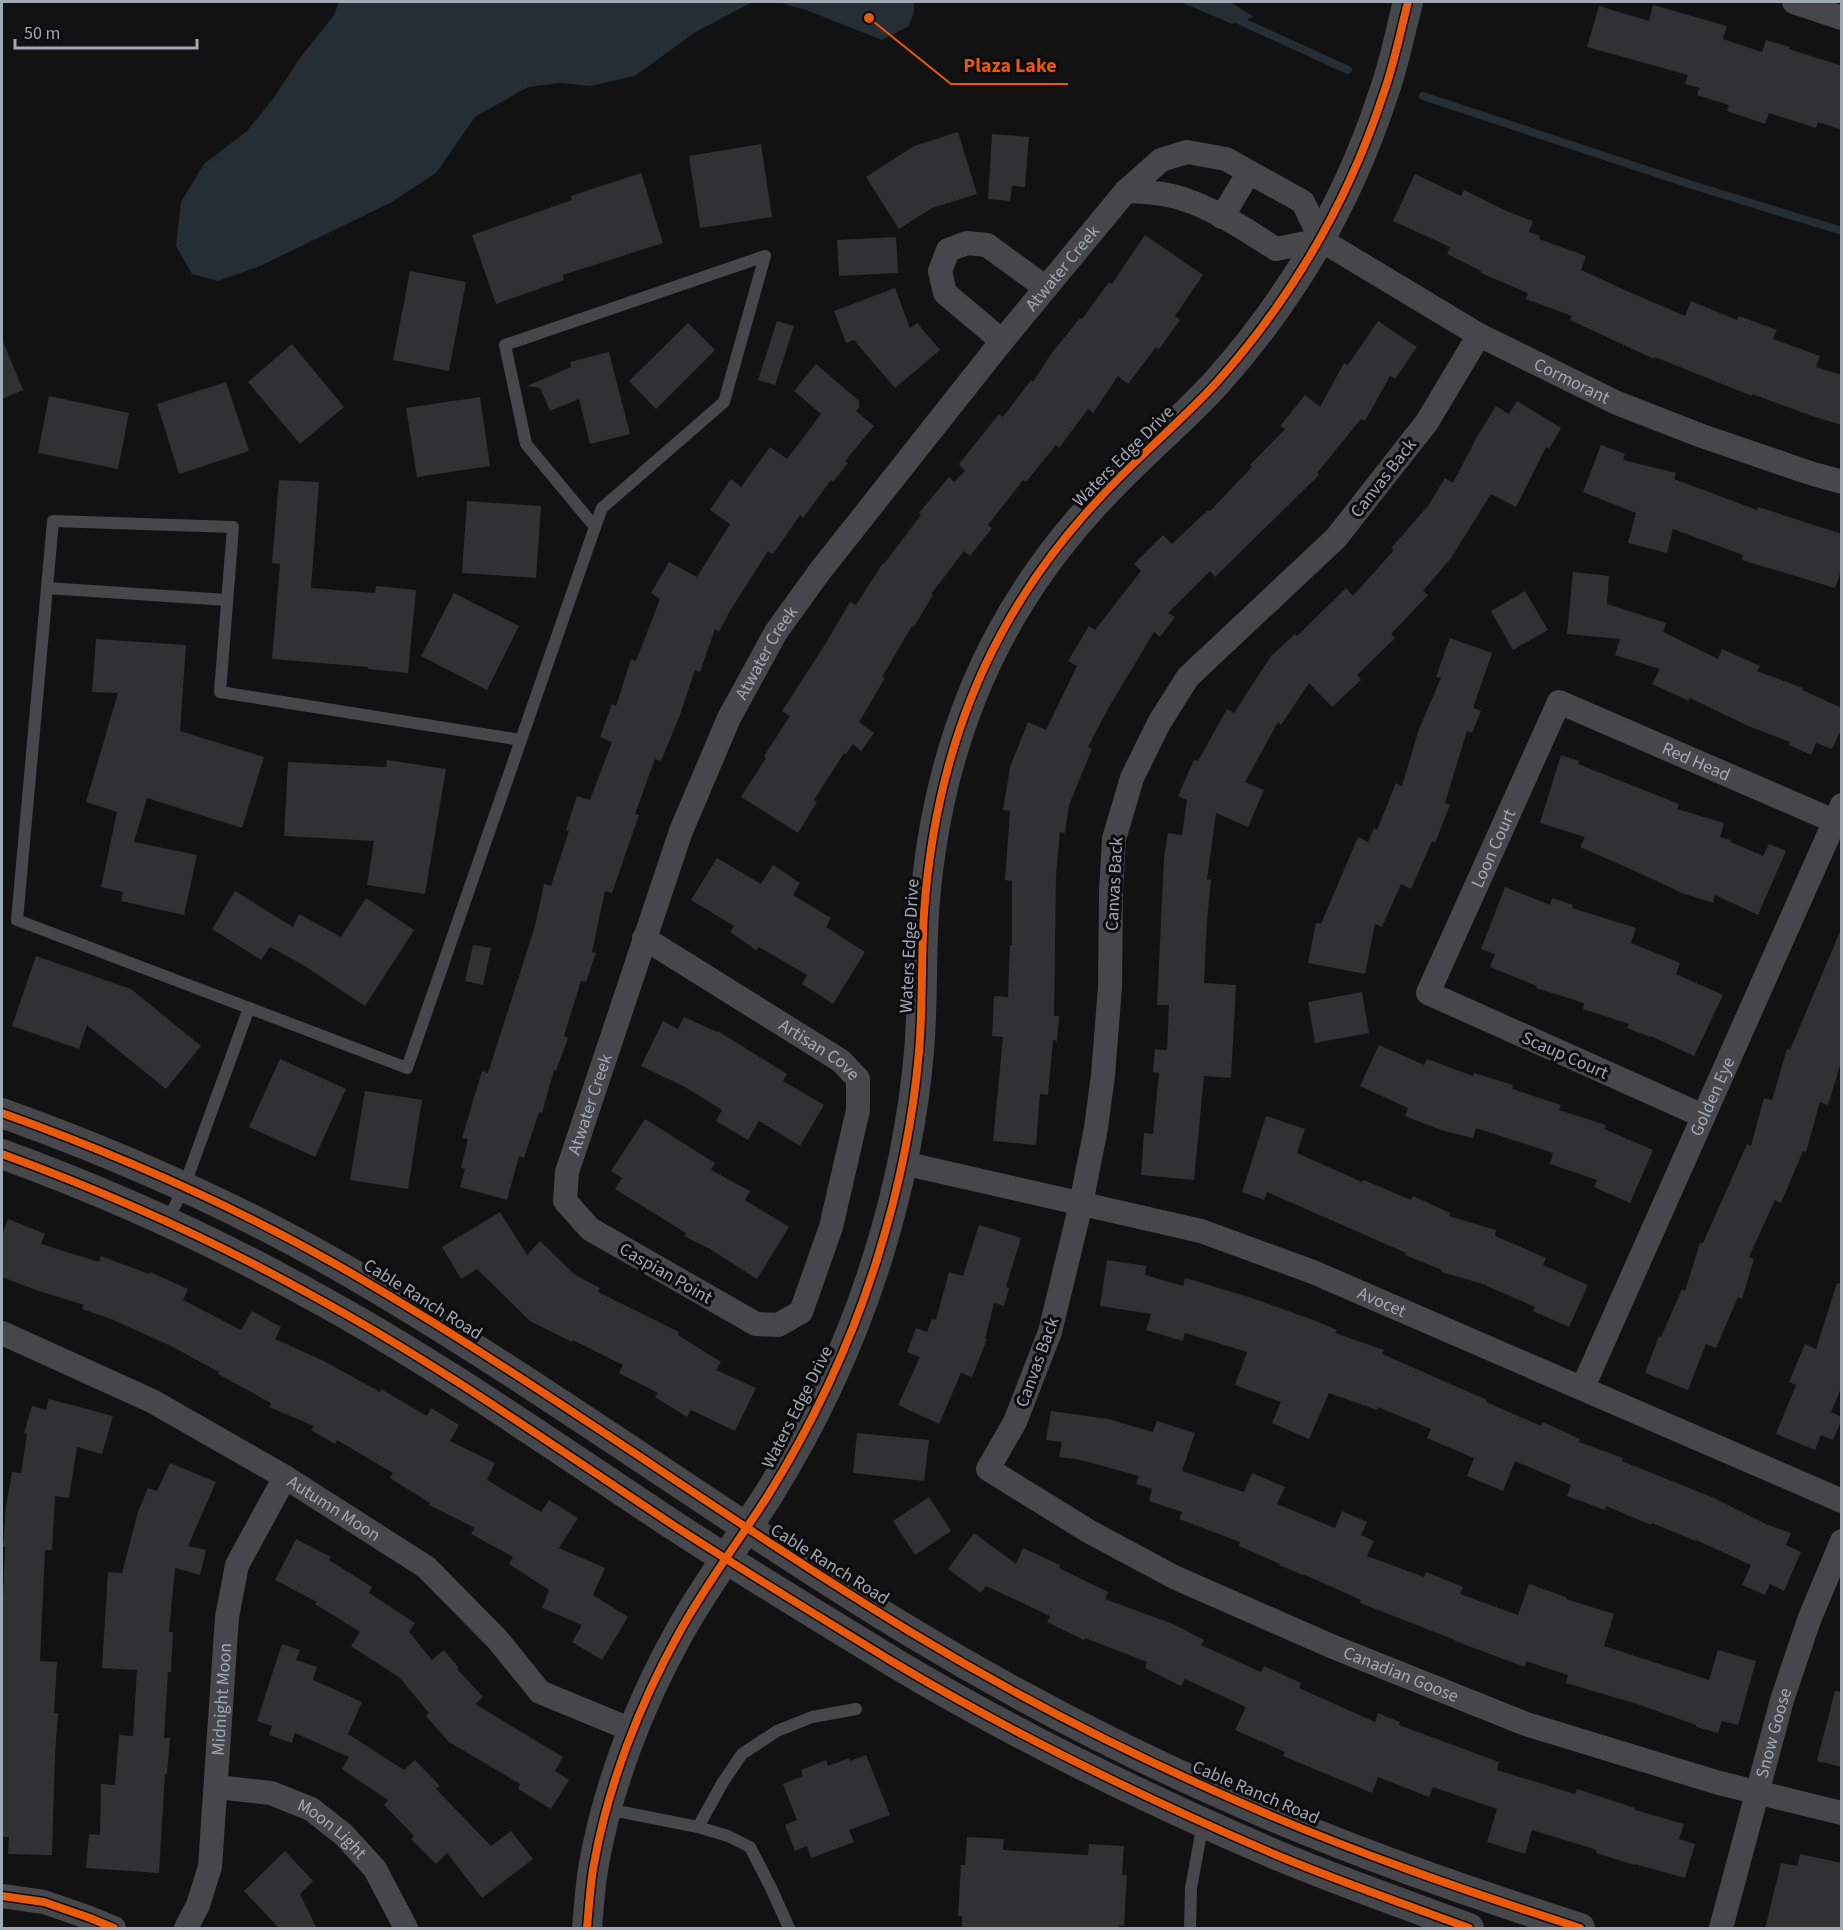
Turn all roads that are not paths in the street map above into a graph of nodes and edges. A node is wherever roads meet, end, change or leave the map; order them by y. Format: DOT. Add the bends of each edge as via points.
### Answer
graph roads {
  1 [pos="1408,2"];
  2 [pos="1794,2"];
  3 [pos="1842,18"];
  4 [pos="1249,171"];
  5 [pos="1126,191"];
  6 [pos="1222,217"];
  7 [pos="1321,240"];
  8 [pos="1046,288"];
  9 [pos="1479,335"];
  10 [pos="1002,341"];
  11 [pos="1842,482"];
  12 [pos="595,526"];
  13 [pos="47,588"];
  14 [pos="227,600"];
  15 [pos="1559,702"];
  16 [pos="521,741"];
  17 [pos="1838,813"];
  18 [pos="644,938"];
  19 [pos="1428,993"];
  20 [pos="249,1008"];
  21 [pos="2,1113"];
  22 [pos="1702,1116"];
  23 [pos="2,1154"];
  24 [pos="903,1163"];
  25 [pos="184,1187"];
  26 [pos="565,1201"];
  27 [pos="1081,1204"];
  28 [pos="167,1222"];
  29 [pos="778,1325"];
  30 [pos="3,1338"];
  31 [pos="1583,1387"];
  32 [pos="988,1469"];
  33 [pos="285,1477"];
  34 [pos="1842,1501"];
  35 [pos="746,1528"];
  36 [pos="1842,1541"];
  37 [pos="726,1559"];
  38 [pos="856,1709"];
  39 [pos="632,1730"];
  40 [pos="217,1787"];
  41 [pos="1756,1793"];
  42 [pos="606,1809"];
  43 [pos="1842,1814"];
  44 [pos="1204,1822"];
  45 [pos="698,1827"];
  46 [pos="2,1896"];
  47 [pos="114,1929"];
  48 [pos="186,1929"];
  49 [pos="406,1929"];
  50 [pos="587,1929"];
  51 [pos="789,1929"];
  52 [pos="1190,1929"];
  53 [pos="1469,1929"];
  54 [pos="1580,1929"];
  55 [pos="1720,1929"];
  1 -- 7 [label="street, Waters Edge Drive" via="1366,144"];
  2 -- 3 [label="street"];
  4 -- 5 [label="street, Atwater Creek" via="1226,159 1187,152 1161,159"];
  4 -- 6 [label="street"];
  4 -- 7 [label="street, Atwater Creek" via="1303,202"];
  5 -- 6 [label="street" via="1185,199"];
  5 -- 8 [label="street, Atwater Creek"];
  6 -- 7 [label="street" via="1276,249"];
  7 -- 9 [label="street, Cormorant"];
  7 -- 24 [label="street, Waters Edge Drive" via="1278,306 1229,368 1115,482 1054,552 1011,617 978,682 958,731 933,831 924,908 919,1053"];
  8 -- 10 [label="street, Atwater Creek"];
  8 -- 10 [label="street" via="987,245 967,243 948,250 940,272 945,293"];
  9 -- 11 [label="street, Cormorant" via="1617,403"];
  9 -- 27 [label="street, Canvas Back" via="1427,422 1336,538 1188,677 1159,723 1132,778 1114,839 1103,1075"];
  10 -- 18 [label="street, Atwater Creek" via="776,632 729,718 681,831"];
  12 -- 12 [label="lane" via="526,444 505,345 765,256 724,402 602,508"];
  12 -- 16 [label="lane"];
  13 -- 14 [label="lane"];
  13 -- 14 [label="lane" via="52,521 233,527"];
  13 -- 20 [label="lane" via="17,920"];
  14 -- 16 [label="lane" via="220,692"];
  15 -- 17 [label="street, Red Head"];
  15 -- 19 [label="street, Loon Court"];
  16 -- 20 [label="lane" via="407,1068"];
  17 -- 22 [label="street, Golden Eye"];
  18 -- 26 [label="street, Atwater Creek" via="567,1172"];
  18 -- 29 [label="street, Artisan Cove" via="841,1061 858,1079 858,1110 831,1227 801,1312"];
  19 -- 22 [label="street, Scaup Court"];
  20 -- 25 [label="lane"];
  21 -- 25 [label="street, Cable Ranch Road"];
  22 -- 31 [label="street, Golden Eye"];
  23 -- 28 [label="street"];
  24 -- 27 [label="street, Avocet"];
  24 -- 35 [label="street, Waters Edge Drive" via="880,1251 842,1352 791,1455"];
  25 -- 28 [label="lane"];
  25 -- 35 [label="street, Cable Ranch Road" via="396,1299"];
  26 -- 29 [label="street, Caspian Point" via="590,1229 756,1324"];
  27 -- 31 [label="street, Avocet" via="1201,1231 1313,1272"];
  27 -- 32 [label="street, Canvas Back" via="1050,1332 1015,1422"];
  28 -- 37 [label="street" via="358,1321"];
  30 -- 33 [label="street, Autumn Moon" via="152,1401"];
  31 -- 34 [label="street, Avocet"];
  32 -- 41 [label="street, Canadian Goose" via="1090,1532 1174,1577 1331,1646 1526,1724"];
  33 -- 39 [label="street, Autumn Moon" via="426,1568 497,1640 540,1692"];
  33 -- 40 [label="street, Midnight Moon" via="237,1565 227,1617"];
  35 -- 37 [label="street, Waters Edge Drive"];
  35 -- 54 [label="street, Cable Ranch Road" via="939,1649 1157,1764 1328,1839"];
  36 -- 41 [label="street, Snow Goose" via="1805,1630"];
  37 -- 39 [label="street, Waters Edge Drive" via="679,1632"];
  37 -- 44 [label="street" via="947,1693"];
  38 -- 45 [label="lane" via="812,1717 777,1731 742,1754"];
  39 -- 42 [label="street, Waters Edge Drive"];
  40 -- 48 [label="street, Midnight Moon" via="210,1867"];
  40 -- 49 [label="street, Moon Light" via="270,1793 311,1809 344,1835 375,1869"];
  41 -- 43 [label="street, Canadian Goose"];
  41 -- 55 [label="street, Snow Goose"];
  42 -- 45 [label="lane"];
  42 -- 50 [label="street, Waters Edge Drive" via="593,1867"];
  44 -- 52 [label="lane" via="1191,1888"];
  44 -- 53 [label="street" via="1317,1871"];
  45 -- 51 [label="lane" via="750,1847"];
  46 -- 47 [label="street" via="45,1902"];
}
